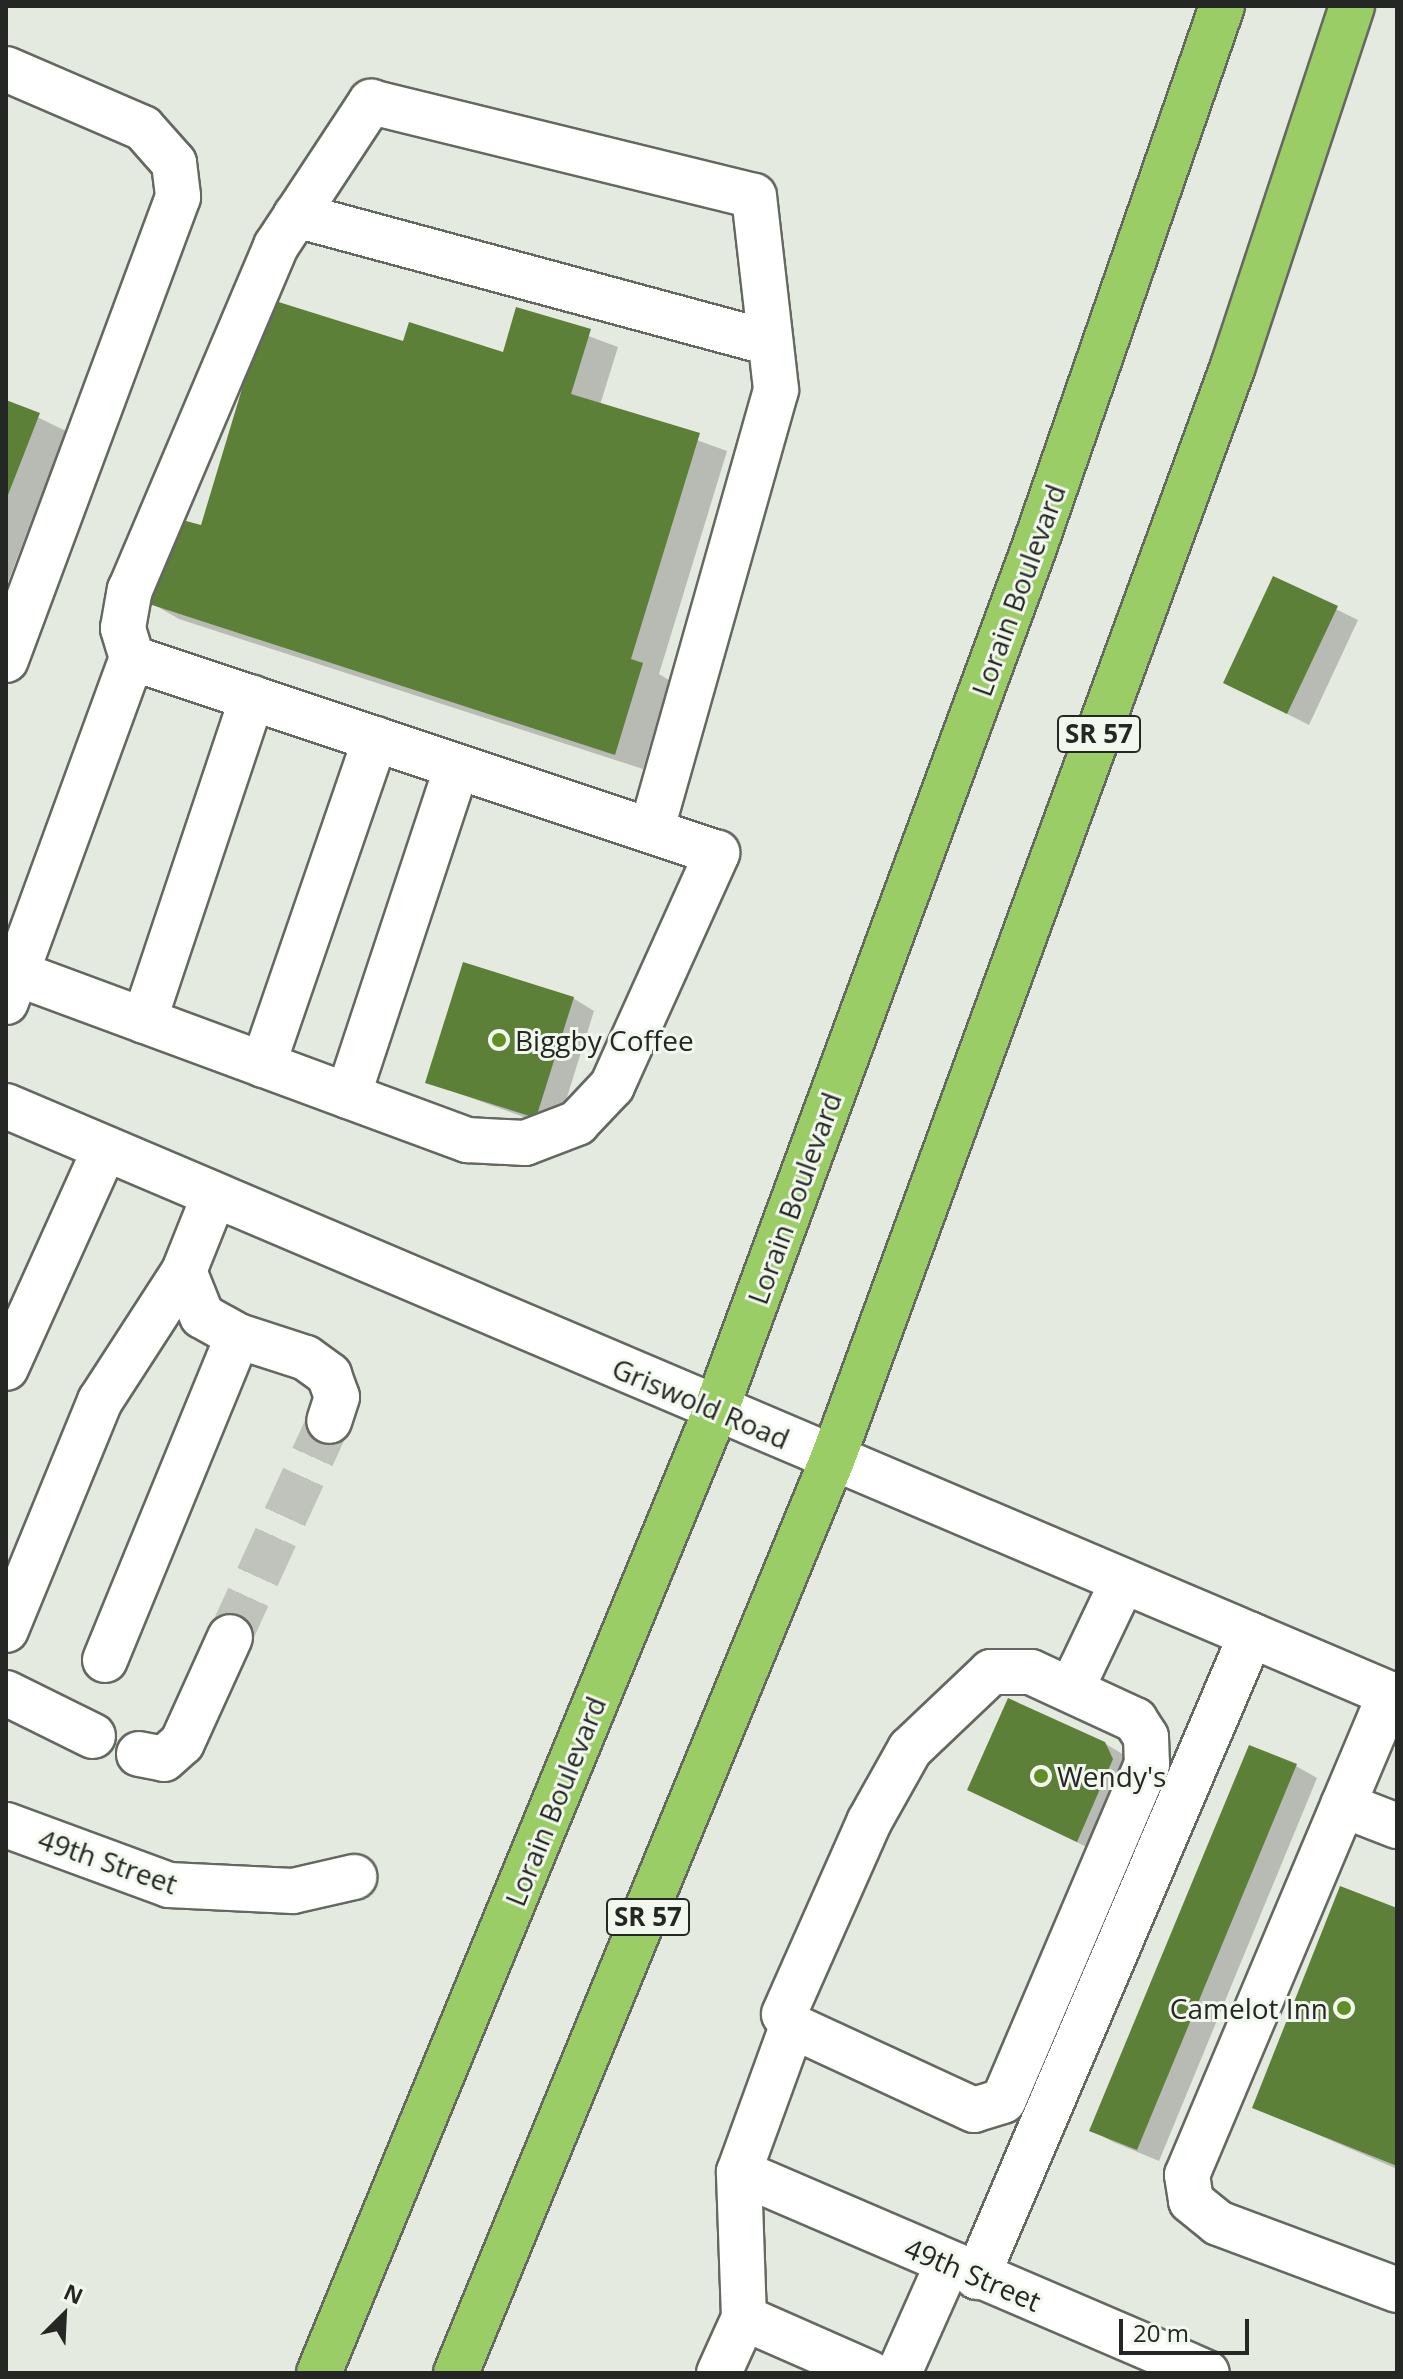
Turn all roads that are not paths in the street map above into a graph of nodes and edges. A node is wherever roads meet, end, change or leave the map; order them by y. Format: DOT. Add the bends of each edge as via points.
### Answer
graph roads {
  1 [pos="1222,6"];
  2 [pos="1352,6"];
  3 [pos="6,69"];
  4 [pos="296,215"];
  5 [pos="770,343"];
  6 [pos="132,658"];
  7 [pos="6,660"];
  8 [pos="252,698"];
  9 [pos="375,739"];
  10 [pos="457,767"];
  11 [pos="651,831"];
  12 [pos="14,988"];
  13 [pos="144,1021"];
  14 [pos="263,1065"];
  15 [pos="348,1096"];
  16 [pos="6,1106"];
  17 [pos="105,1149"];
  18 [pos="214,1196"];
  19 [pos="184,1271"];
  20 [pos="238,1336"];
  21 [pos="6,1368"];
  22 [pos="716,1410"];
  23 [pos="329,1421"];
  24 [pos="833,1458"];
  25 [pos="1123,1581"];
  26 [pos="6,1630"];
  27 [pos="1251,1635"];
  28 [pos="230,1637"];
  29 [pos="105,1660"];
  30 [pos="1071,1690"];
  31 [pos="6,1693"];
  32 [pos="1393,1695"];
  33 [pos="93,1736"];
  34 [pos="139,1754"];
  35 [pos="1343,1805"];
  36 [pos="6,1825"];
  37 [pos="1397,1826"];
  38 [pos="354,1877"];
  39 [pos="792,2026"];
  40 [pos="739,2172"];
  41 [pos="962,2270"];
  42 [pos="1397,2290"];
  43 [pos="744,2318"];
  44 [pos="1203,2372"];
  45 [pos="319,2373"];
  46 [pos="456,2373"];
  47 [pos="719,2373"];
  48 [pos="869,2373"];
  49 [pos="899,2373"];
  1 -- 22 [label="highway, Lorain Boulevard" via="1034,548"];
  2 -- 24 [label="highway, SR 57" via="1233,366"];
  3 -- 7 [label="street" via="143,128 174,163 178,197"];
  4 -- 5 [label="street"];
  4 -- 5 [label="street" via="371,102 754,196"];
  4 -- 6 [label="street" via="276,246 130,590 123,628"];
  5 -- 11 [label="street" via="776,390"];
  6 -- 8 [label="street"];
  6 -- 12 [label="street"];
  8 -- 9 [label="street"];
  8 -- 13 [label="street"];
  9 -- 10 [label="street"];
  9 -- 14 [label="street"];
  10 -- 11 [label="street"];
  10 -- 15 [label="street"];
  11 -- 15 [label="street" via="717,853 612,1086 577,1123 525,1143 467,1140"];
  12 -- 13 [label="street"];
  13 -- 14 [label="street"];
  14 -- 15 [label="street"];
  16 -- 17 [label="street, Griswold Road"];
  17 -- 18 [label="street, Griswold Road"];
  17 -- 21 [label="street"];
  18 -- 19 [label="street"];
  18 -- 22 [label="street, Griswold Road"];
  19 -- 20 [label="street" via="202,1316"];
  19 -- 26 [label="street" via="100,1401"];
  20 -- 23 [label="street" via="306,1358 329,1375 337,1397"];
  20 -- 29 [label="street"];
  22 -- 24 [label="street, Griswold Road"];
  22 -- 45 [label="highway, Lorain Boulevard"];
  24 -- 25 [label="street, Griswold Road"];
  24 -- 46 [label="highway, SR 57"];
  25 -- 27 [label="street, Griswold Road"];
  25 -- 30 [label="street"];
  27 -- 32 [label="street, Griswold Road"];
  27 -- 41 [label="street"];
  28 -- 34 [label="street" via="182,1743 164,1759"];
  30 -- 39 [label="street" via="1031,1672 991,1672 910,1749 787,1997"];
  30 -- 39 [label="street" via="1135,1720 1146,1737 1147,1764 1003,2101 974,2110"];
  31 -- 33 [label="street"];
  32 -- 35 [label="street"];
  35 -- 37 [label="street"];
  35 -- 42 [label="street" via="1187,2175 1191,2201 1218,2223"];
  36 -- 38 [label="street, 49th Street" via="169,1885 293,1891"];
  39 -- 40 [label="street"];
  40 -- 41 [label="street, 49th Street"];
  40 -- 43 [label="street"];
  41 -- 44 [label="street, 49th Street"];
  41 -- 49 [label="street"];
  43 -- 47 [label="street"];
  43 -- 48 [label="street"];
}
